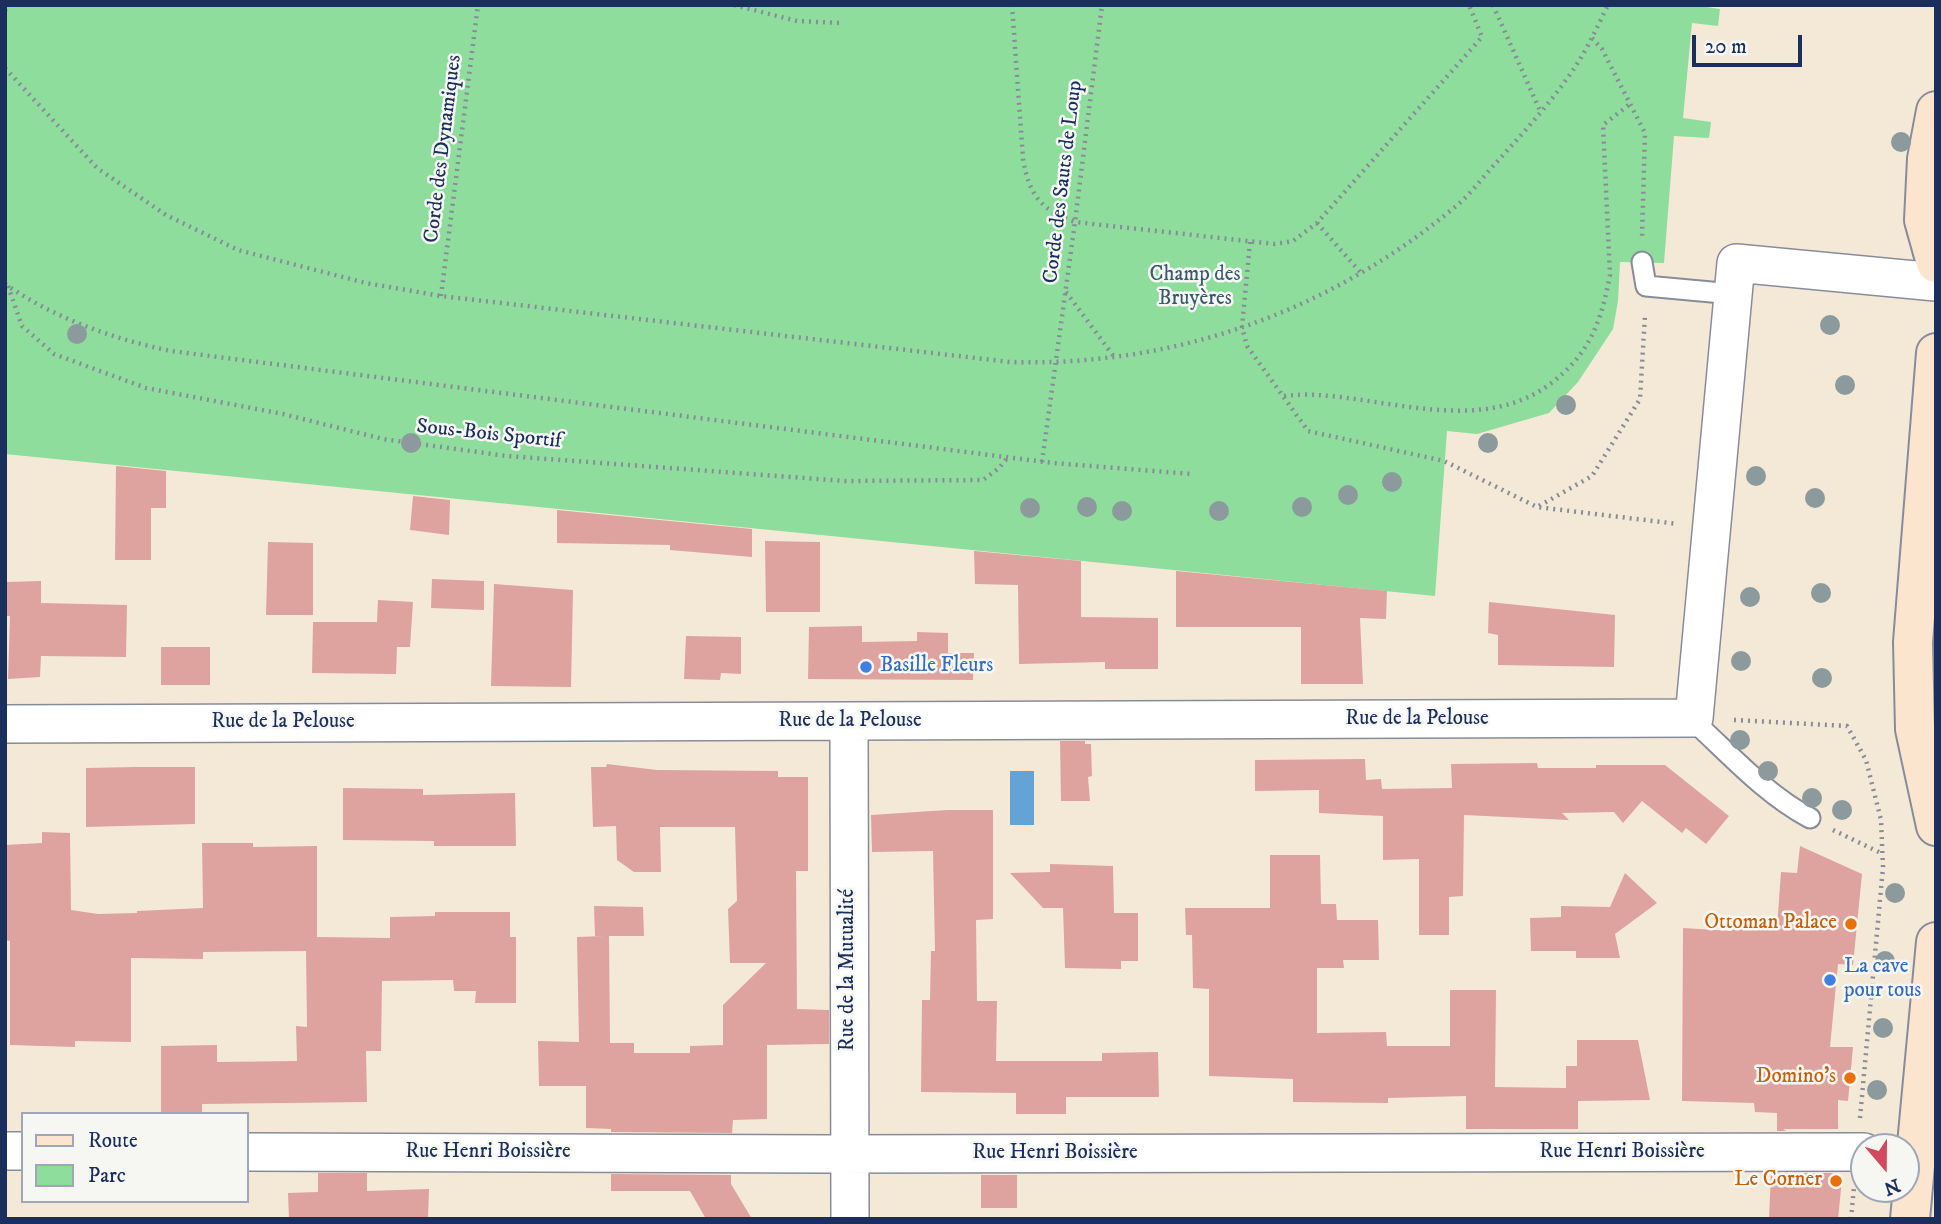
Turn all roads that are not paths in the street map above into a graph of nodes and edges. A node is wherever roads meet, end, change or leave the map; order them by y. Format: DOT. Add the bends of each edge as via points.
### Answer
graph roads {
  1 [pos="1936,111"];
  2 [pos="1642,262"];
  3 [pos="1936,263"];
  4 [pos="1936,282"];
  5 [pos="1733,294"];
  6 [pos="1936,353"];
  7 [pos="1695,718"];
  8 [pos="849,722"];
  9 [pos="5,724"];
  10 [pos="1810,818"];
  11 [pos="1936,826"];
  12 [pos="1936,942"];
  13 [pos="1913,1133"];
  14 [pos="248,1152"];
  15 [pos="850,1154"];
  16 [pos="1850,1155"];
  17 [pos="850,1219"];
  1 -- 3 [label="main road" via="1927,159 1924,220"];
  2 -- 5 [label="lane" via="1646,286"];
  4 -- 5 [label="street" via="1736,263"];
  5 -- 7 [label="street"];
  6 -- 11 [label="main road" via="1913,642 1916,729"];
  7 -- 8 [label="street, Rue de la Pelouse"];
  7 -- 10 [label="lane" via="1767,790"];
  8 -- 9 [label="street, Rue de la Pelouse"];
  8 -- 15 [label="street, Rue de la Mutualité"];
  12 -- 13 [label="main road"];
  14 -- 15 [label="street, Rue Henri Boissière"];
  15 -- 16 [label="street, Rue Henri Boissière"];
  15 -- 17 [label="street, Rue de la Mutualité"];
}
